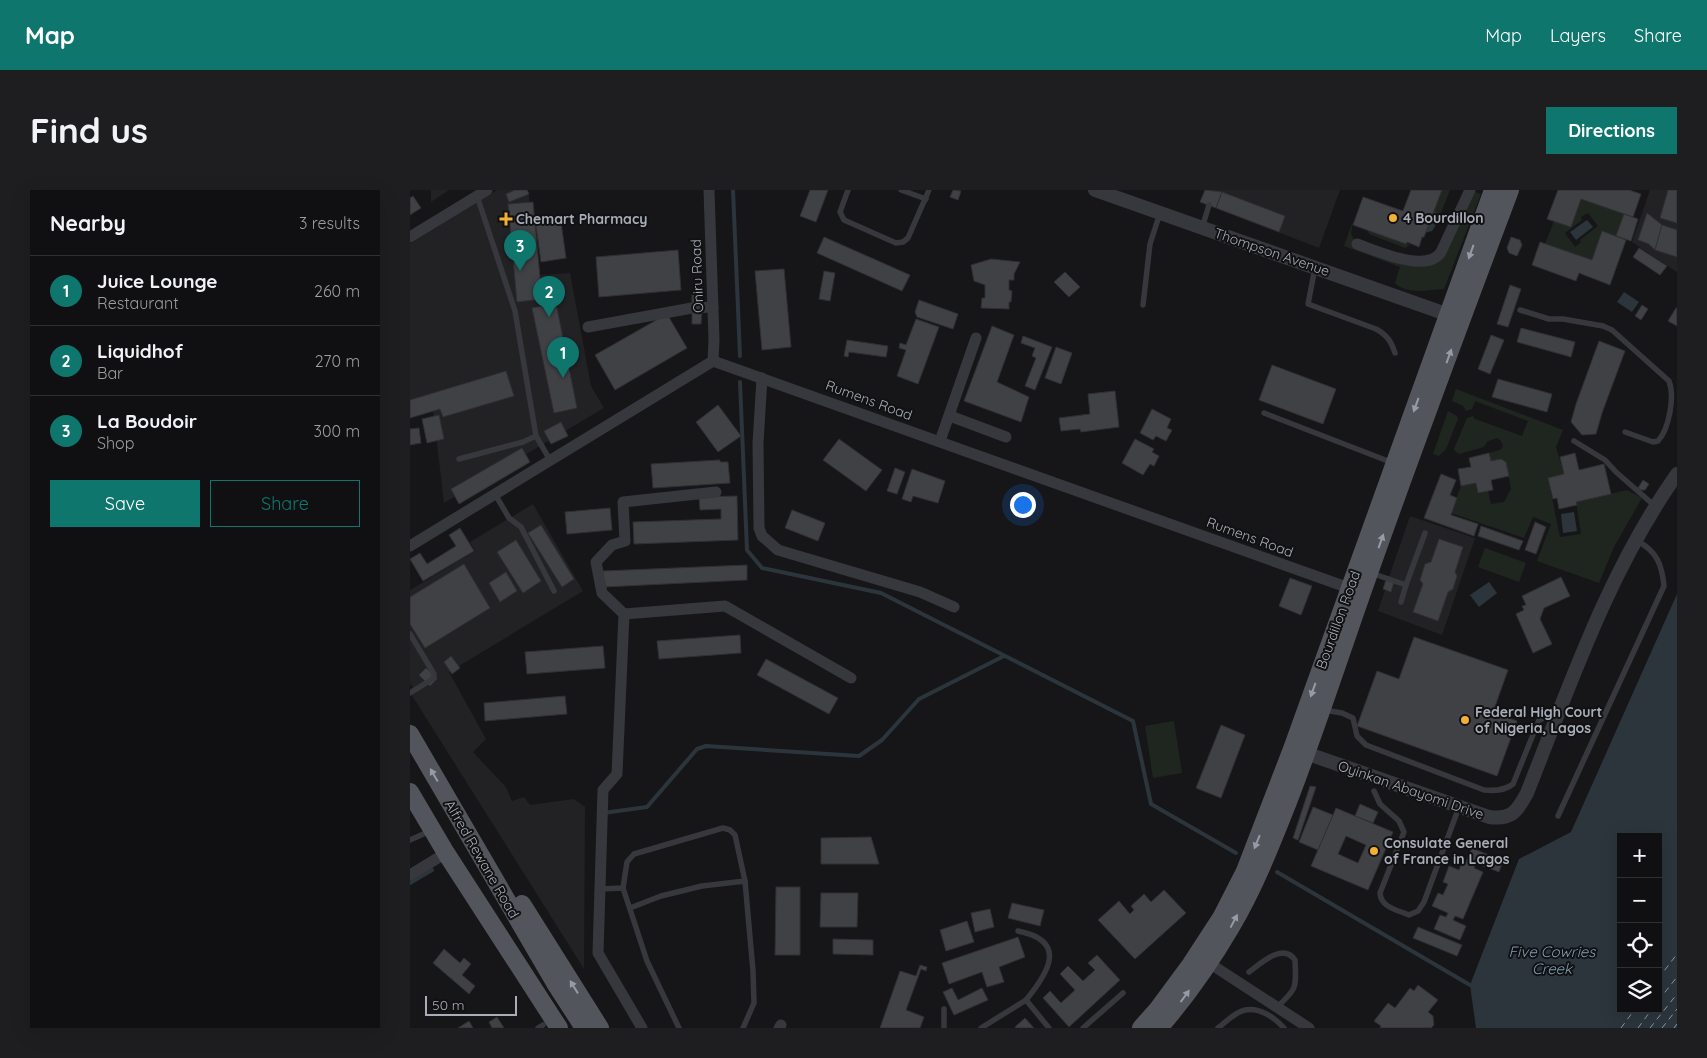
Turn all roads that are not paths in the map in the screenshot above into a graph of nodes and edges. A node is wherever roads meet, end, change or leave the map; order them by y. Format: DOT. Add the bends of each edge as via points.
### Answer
graph roads {
  1 [pos="709,190"];
  2 [pos="848,190"];
  3 [pos="901,190"];
  4 [pos="929,190"];
  5 [pos="1470,190"];
  6 [pos="1495,190"];
  7 [pos="1103,191"];
  8 [pos="482,193"];
  9 [pos="926,199"];
  10 [pos="1209,205"];
  11 [pos="1160,212"];
  12 [pos="1202,228"];
  13 [pos="410,237"];
  14 [pos="1357,244"];
  15 [pos="1315,268"];
  16 [pos="1143,305"];
  17 [pos="713,307"];
  18 [pos="1520,310"];
  19 [pos="1449,315"];
  20 [pos="588,327"];
  21 [pos="976,338"];
  22 [pos="1395,353"];
  23 [pos="713,361"];
  24 [pos="762,378"];
  25 [pos="1670,411"];
  26 [pos="1264,413"];
  27 [pos="1677,413"];
  28 [pos="950,416"];
  29 [pos="1625,432"];
  30 [pos="536,436"];
  31 [pos="1006,437"];
  32 [pos="940,441"];
  33 [pos="1574,441"];
  34 [pos="459,460"];
  35 [pos="550,460"];
  36 [pos="1395,464"];
  37 [pos="1677,474"];
  38 [pos="716,492"];
  39 [pos="496,494"];
  40 [pos="1656,506"];
  41 [pos="1425,533"];
  42 [pos="1637,540"];
  43 [pos="410,546"];
  44 [pos="1369,572"];
  45 [pos="1406,586"];
  46 [pos="1350,588"];
  47 [pos="554,591"];
  48 [pos="1401,602"];
  49 [pos="954,607"];
  50 [pos="624,614"];
  51 [pos="410,634"];
  52 [pos="851,678"];
  53 [pos="410,693"];
  54 [pos="1322,709"];
  55 [pos="1556,722"];
  56 [pos="410,734"];
  57 [pos="1299,751"];
  58 [pos="1374,791"];
  59 [pos="410,792"];
  60 [pos="1459,807"];
  61 [pos="1558,816"];
  62 [pos="464,826"];
  63 [pos="434,830"];
  64 [pos="411,838"];
  65 [pos="446,853"];
  66 [pos="410,875"];
  67 [pos="745,881"];
  68 [pos="623,888"];
  69 [pos="600,889"];
  70 [pos="630,908"];
  71 [pos="1018,931"];
  72 [pos="1209,963"];
  73 [pos="1249,972"];
  74 [pos="1123,993"];
  75 [pos="1026,1000"];
  76 [pos="1277,1007"];
  77 [pos="944,1009"];
  78 [pos="546,1027"];
  79 [pos="584,1028"];
  80 [pos="600,1028"];
  81 [pos="642,1028"];
  82 [pos="679,1028"];
  83 [pos="743,1028"];
  84 [pos="944,1028"];
  85 [pos="981,1028"];
  86 [pos="1048,1028"];
  87 [pos="1083,1028"];
  88 [pos="1141,1028"];
  89 [pos="1159,1028"];
  90 [pos="1218,1028"];
  91 [pos="1284,1028"];
  92 [pos="1309,1028"];
  1 -- 17 [label="street, Oniru Road"];
  2 -- 9 [label="lane" via="840,212 844,220 896,243 908,238"];
  3 -- 9 [label="lane"];
  4 -- 9 [label="lane"];
  5 -- 14 [label="street" via="1441,252 1433,260 1398,259"];
  6 -- 19 [label="main road, Bourdillon Road, one-way"];
  44 -- 6 [label="main road, Bourdillon Road, one-way"];
  7 -- 11 [label="street, Thompson Avenue"];
  8 -- 13 [label="street"];
  8 -- 30 [label="lane" via="515,311"];
  10 -- 12 [label="lane"];
  11 -- 12 [label="street, Thompson Avenue"];
  11 -- 16 [label="lane" via="1150,244"];
  12 -- 15 [label="street, Thompson Avenue"];
  15 -- 19 [label="street, Thompson Avenue"];
  15 -- 22 [label="lane" via="1308,304 1376,329 1386,335"];
  17 -- 20 [label="street"];
  17 -- 23 [label="street, Oniru Road"];
  18 -- 25 [label="lane" via="1612,330 1669,381 1672,389"];
  19 -- 36 [label="main road, Bourdillon Road, one-way"];
  21 -- 28 [label="street"];
  23 -- 24 [label="street, Rumens Road"];
  23 -- 35 [label="street"];
  24 -- 32 [label="street, Rumens Road"];
  24 -- 49 [label="street" via="758,443 759,528 762,536 778,550 920,592"];
  25 -- 27 [label="lane"];
  25 -- 29 [label="lane" via="1663,436 1658,441"];
  26 -- 36 [label="lane"];
  28 -- 31 [label="street"];
  28 -- 32 [label="street"];
  30 -- 34 [label="lane"];
  30 -- 35 [label="lane"];
  32 -- 46 [label="street, Rumens Road"];
  33 -- 40 [label="lane" via="1604,460"];
  35 -- 39 [label="street"];
  36 -- 46 [label="main road, Bourdillon Road"];
  37 -- 40 [label="street, Oyinkan Abayomi Drive"];
  38 -- 50 [label="street" via="623,502 625,541 612,545 596,562 602,593"];
  39 -- 43 [label="street"];
  39 -- 47 [label="lane" via="509,518 521,527"];
  40 -- 42 [label="street, Oyinkan Abayomi Drive"];
  41 -- 45 [label="lane"];
  42 -- 55 [label="street, Oyinkan Abayomi Drive" via="1594,626"];
  42 -- 61 [label="lane" via="1655,555 1663,569 1664,586"];
  44 -- 45 [label="lane"];
  44 -- 54 [label="main road, Bourdillon Road"];
  45 -- 48 [label="lane"];
  46 -- 57 [label="main road, Bourdillon Road, one-way"];
  50 -- 52 [label="street" via="725,606"];
  50 -- 69 [label="street" via="617,774 603,790"];
  51 -- 53 [label="lane" via="434,678"];
  54 -- 55 [label="lane" via="1353,718 1357,736 1366,745 1494,791 1513,784 1539,720 1545,718"];
  54 -- 57 [label="main road, Bourdillon Road"];
  55 -- 60 [label="street, Oyinkan Abayomi Drive" via="1527,793 1512,814 1501,819"];
  62 -- 56 [label="main road, Alfred Rewane Road, one-way"];
  57 -- 60 [label="street, Oyinkan Abayomi Drive"];
  72 -- 57 [label="main road, Bourdillon Road, one-way" via="1257,877"];
  57 -- 88 [label="main road, Bourdillon Road, one-way" via="1246,871 1221,918 1191,964"];
  58 -- 60 [label="lane" via="1380,804 1399,822 1404,832 1380,899 1384,905 1410,915 1418,911 1424,902"];
  59 -- 63 [label="main road, Alfred Rewane Road"];
  62 -- 79 [label="main road, Alfred Rewane Road"];
  80 -- 62 [label="main road, one-way" via="497,864"];
  63 -- 64 [label="lane"];
  63 -- 65 [label="main road, Alfred Rewane Road"];
  65 -- 66 [label="street"];
  65 -- 78 [label="main road"];
  65 -- 78 [label="main road, Alfred Rewane Road" via="538,996"];
  67 -- 68 [label="lane" via="735,834 723,828 634,854 627,862"];
  67 -- 70 [label="lane" via="702,886"];
  67 -- 83 [label="lane" via="754,1003"];
  68 -- 69 [label="lane"];
  68 -- 70 [label="lane"];
  69 -- 81 [label="street" via="598,953"];
  70 -- 82 [label="lane" via="647,961"];
  71 -- 75 [label="lane" via="1031,933 1044,941 1050,951 1049,965"];
  72 -- 76 [label="street"];
  89 -- 72 [label="main road, Bourdillon Road, one-way"];
  73 -- 76 [label="lane" via="1273,955 1292,956 1296,986"];
  74 -- 87 [label="lane"];
  75 -- 85 [label="lane"];
  75 -- 86 [label="lane"];
  76 -- 92 [label="street"];
  77 -- 84 [label="lane"];
  90 -- 91 [label="lane" via="1245,1010 1259,1011"];
}
